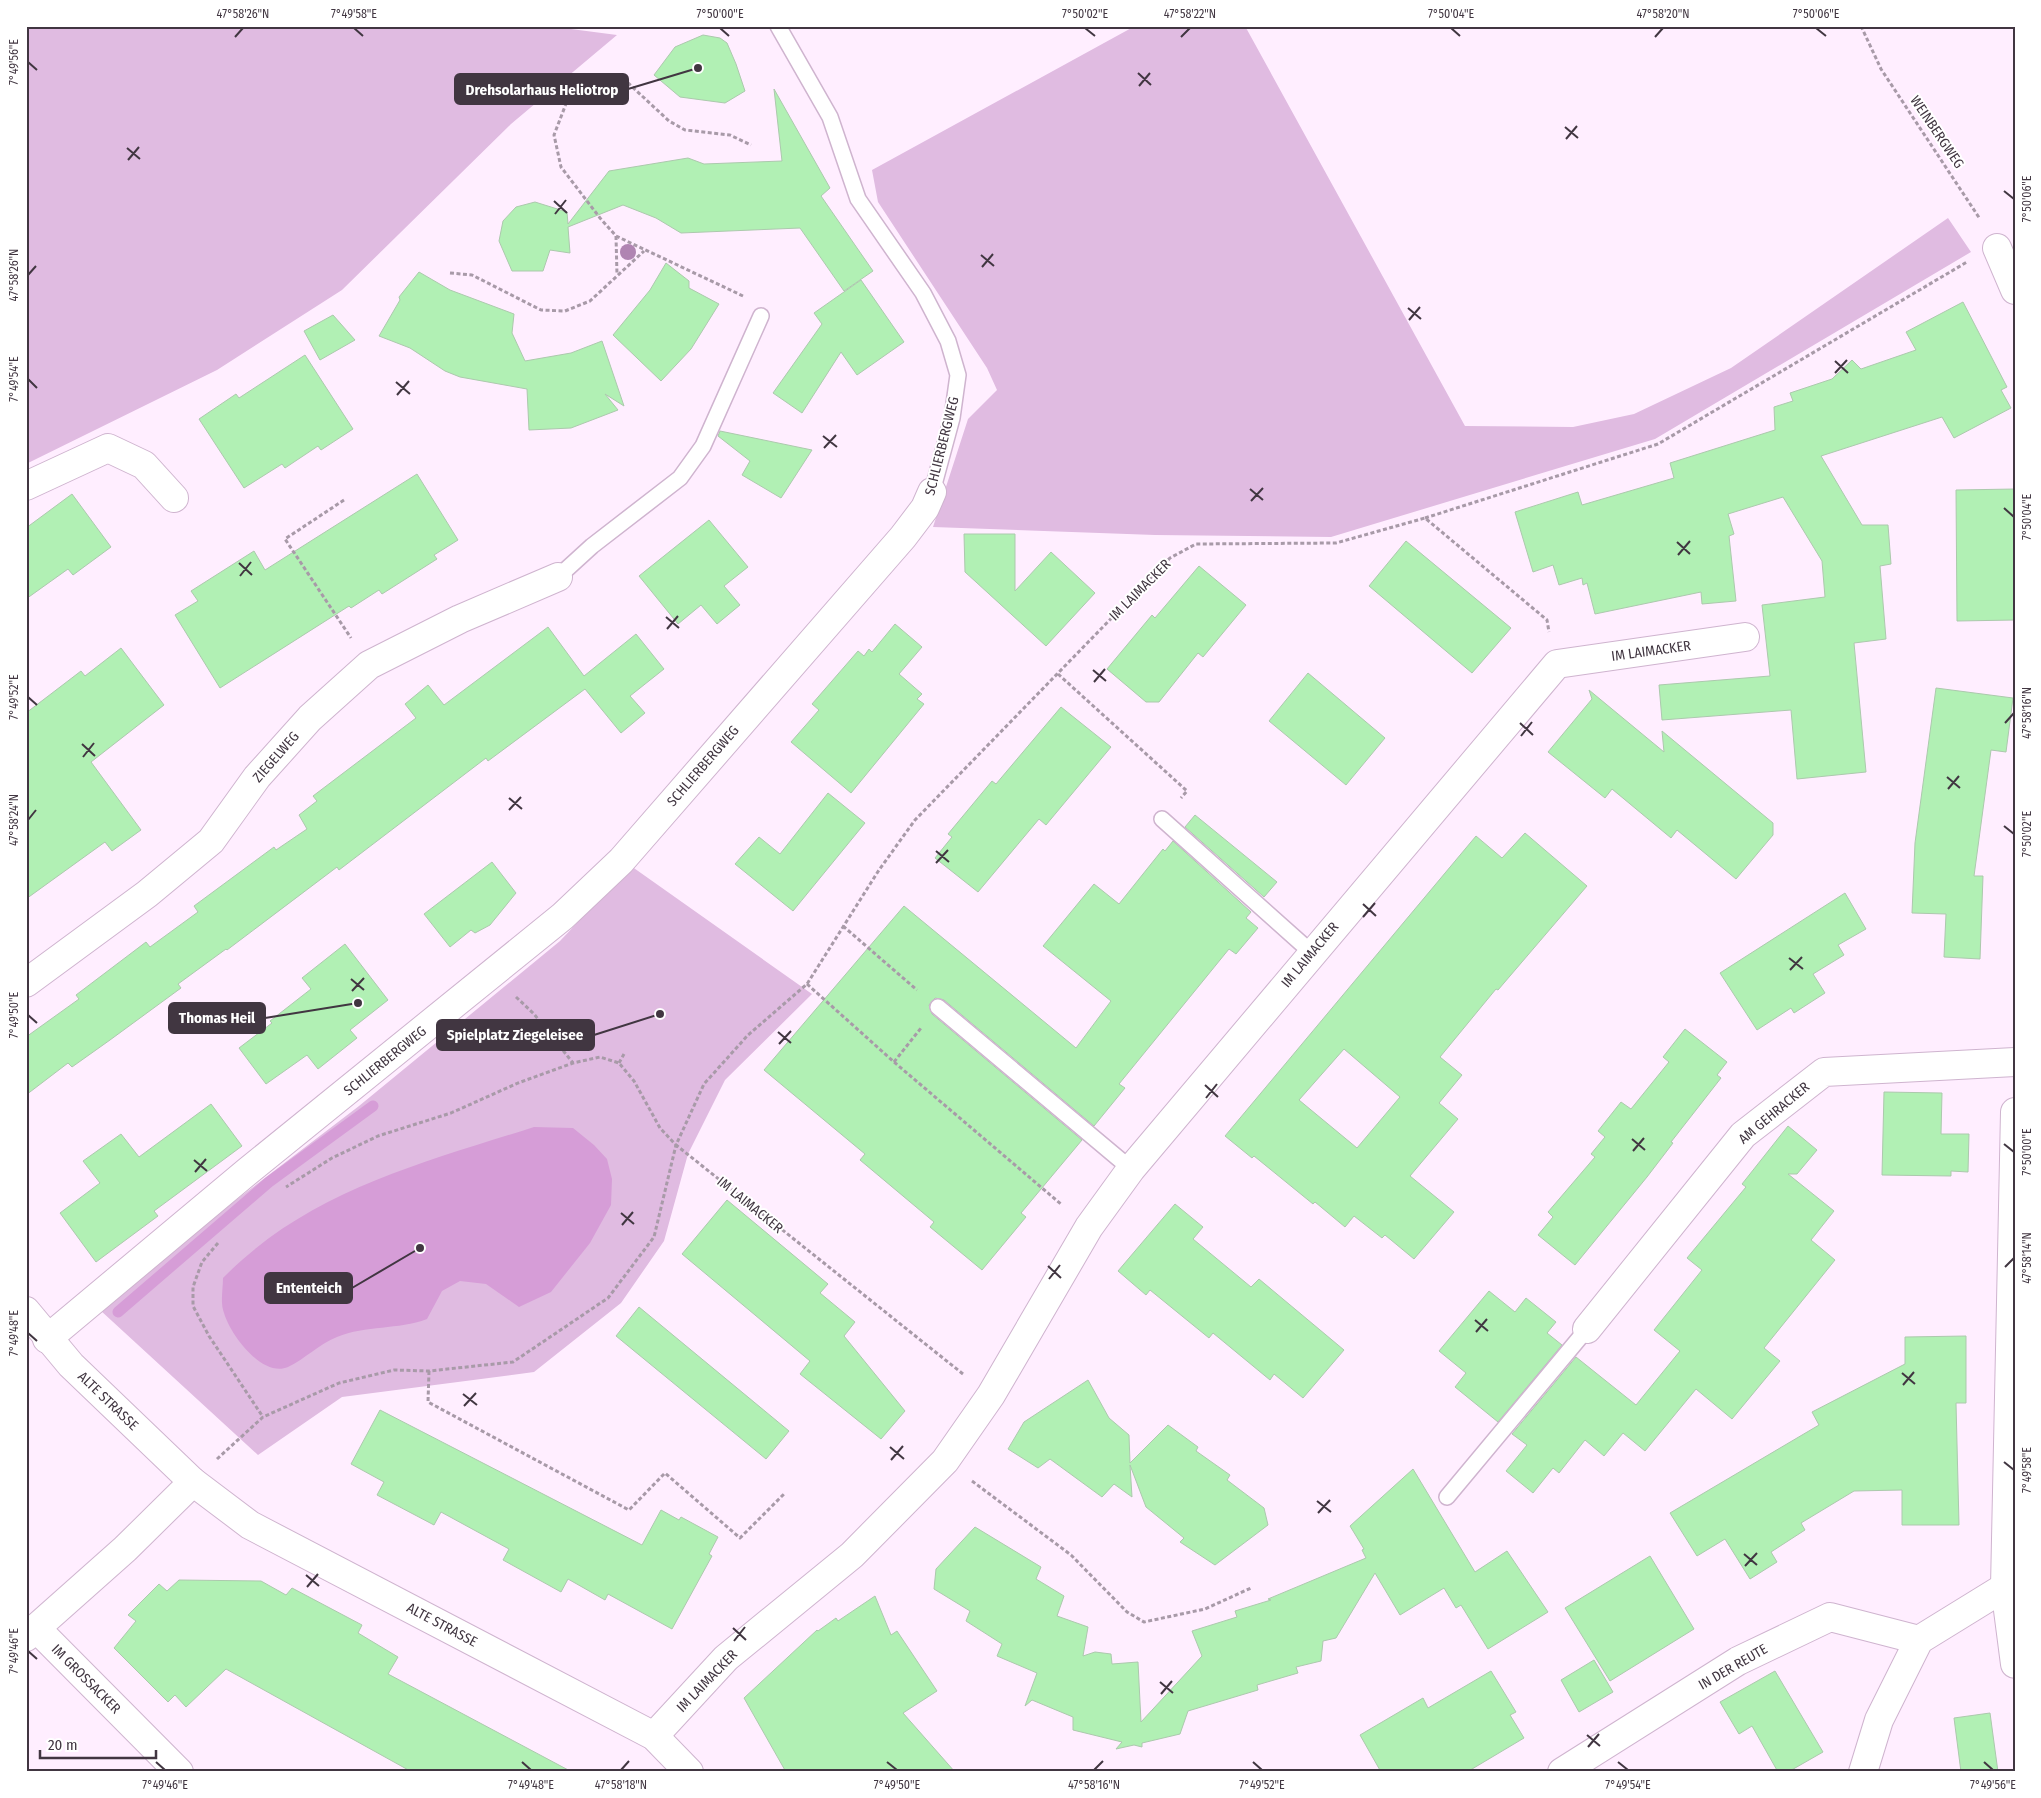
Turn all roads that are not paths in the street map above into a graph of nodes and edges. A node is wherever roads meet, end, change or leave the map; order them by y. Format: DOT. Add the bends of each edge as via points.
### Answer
graph roads {
  1 [pos="778,26"];
  2 [pos="1997,248"];
  3 [pos="2015,290"];
  4 [pos="761,316"];
  5 [pos="26,486"];
  6 [pos="932,492"];
  7 [pos="174,498"];
  8 [pos="558,577"];
  9 [pos="1745,637"];
  10 [pos="1162,819"];
  11 [pos="1312,952"];
  12 [pos="26,983"];
  13 [pos="938,1007"];
  14 [pos="2015,1062"];
  15 [pos="2015,1112"];
  16 [pos="1131,1169"];
  17 [pos="26,1311"];
  18 [pos="1587,1329"];
  19 [pos="47,1339"];
  20 [pos="193,1482"];
  21 [pos="1447,1497"];
  22 [pos="2004,1587"];
  23 [pos="31,1633"];
  24 [pos="1919,1640"];
  25 [pos="2015,1664"];
  26 [pos="654,1736"];
  27 [pos="179,1772"];
  28 [pos="689,1772"];
  29 [pos="1562,1772"];
  30 [pos="1863,1772"];
  1 -- 6 [label="lane, SCHLIERBERGWEG" via="830,117 858,199 923,294 948,341 958,375 952,418"];
  2 -- 3 [label="street"];
  4 -- 8 [label="lane" via="703,446 680,478 592,546"];
  5 -- 7 [label="street" via="108,448 144,465"];
  6 -- 19 [label="street, SCHLIERBERGWEG" via="926,508 903,537 621,861 493,975 248,1171"];
  8 -- 12 [label="street, ZIEGELWEG" via="460,619 369,665 310,718 283,748 257,777 211,841"];
  9 -- 11 [label="street, IM LAIMACKER" via="1557,664"];
  10 -- 11 [label="lane"];
  11 -- 16 [label="street, IM LAIMACKER"];
  13 -- 16 [label="lane"];
  14 -- 18 [label="street, AM GEHRACKER" via="1824,1072 1744,1135"];
  15 -- 22 [label="street"];
  16 -- 26 [label="street, IM LAIMACKER" via="1089,1227 991,1395 945,1461 852,1555 726,1658"];
  17 -- 19 [label="street, ALTE STRASSE"];
  18 -- 21 [label="lane"];
  19 -- 20 [label="street, ALTE STRASSE"];
  20 -- 23 [label="street" via="125,1549"];
  20 -- 26 [label="street, ALTE STRASSE" via="250,1525"];
  22 -- 24 [label="street"];
  22 -- 25 [label="street"];
  23 -- 27 [label="street, IM GROSSACKER"];
  24 -- 29 [label="street, IN DER REUTE" via="1830,1617 1738,1661"];
  24 -- 30 [label="street" via="1879,1720"];
  26 -- 28 [label="street, ALTE STRASSE"];
}
